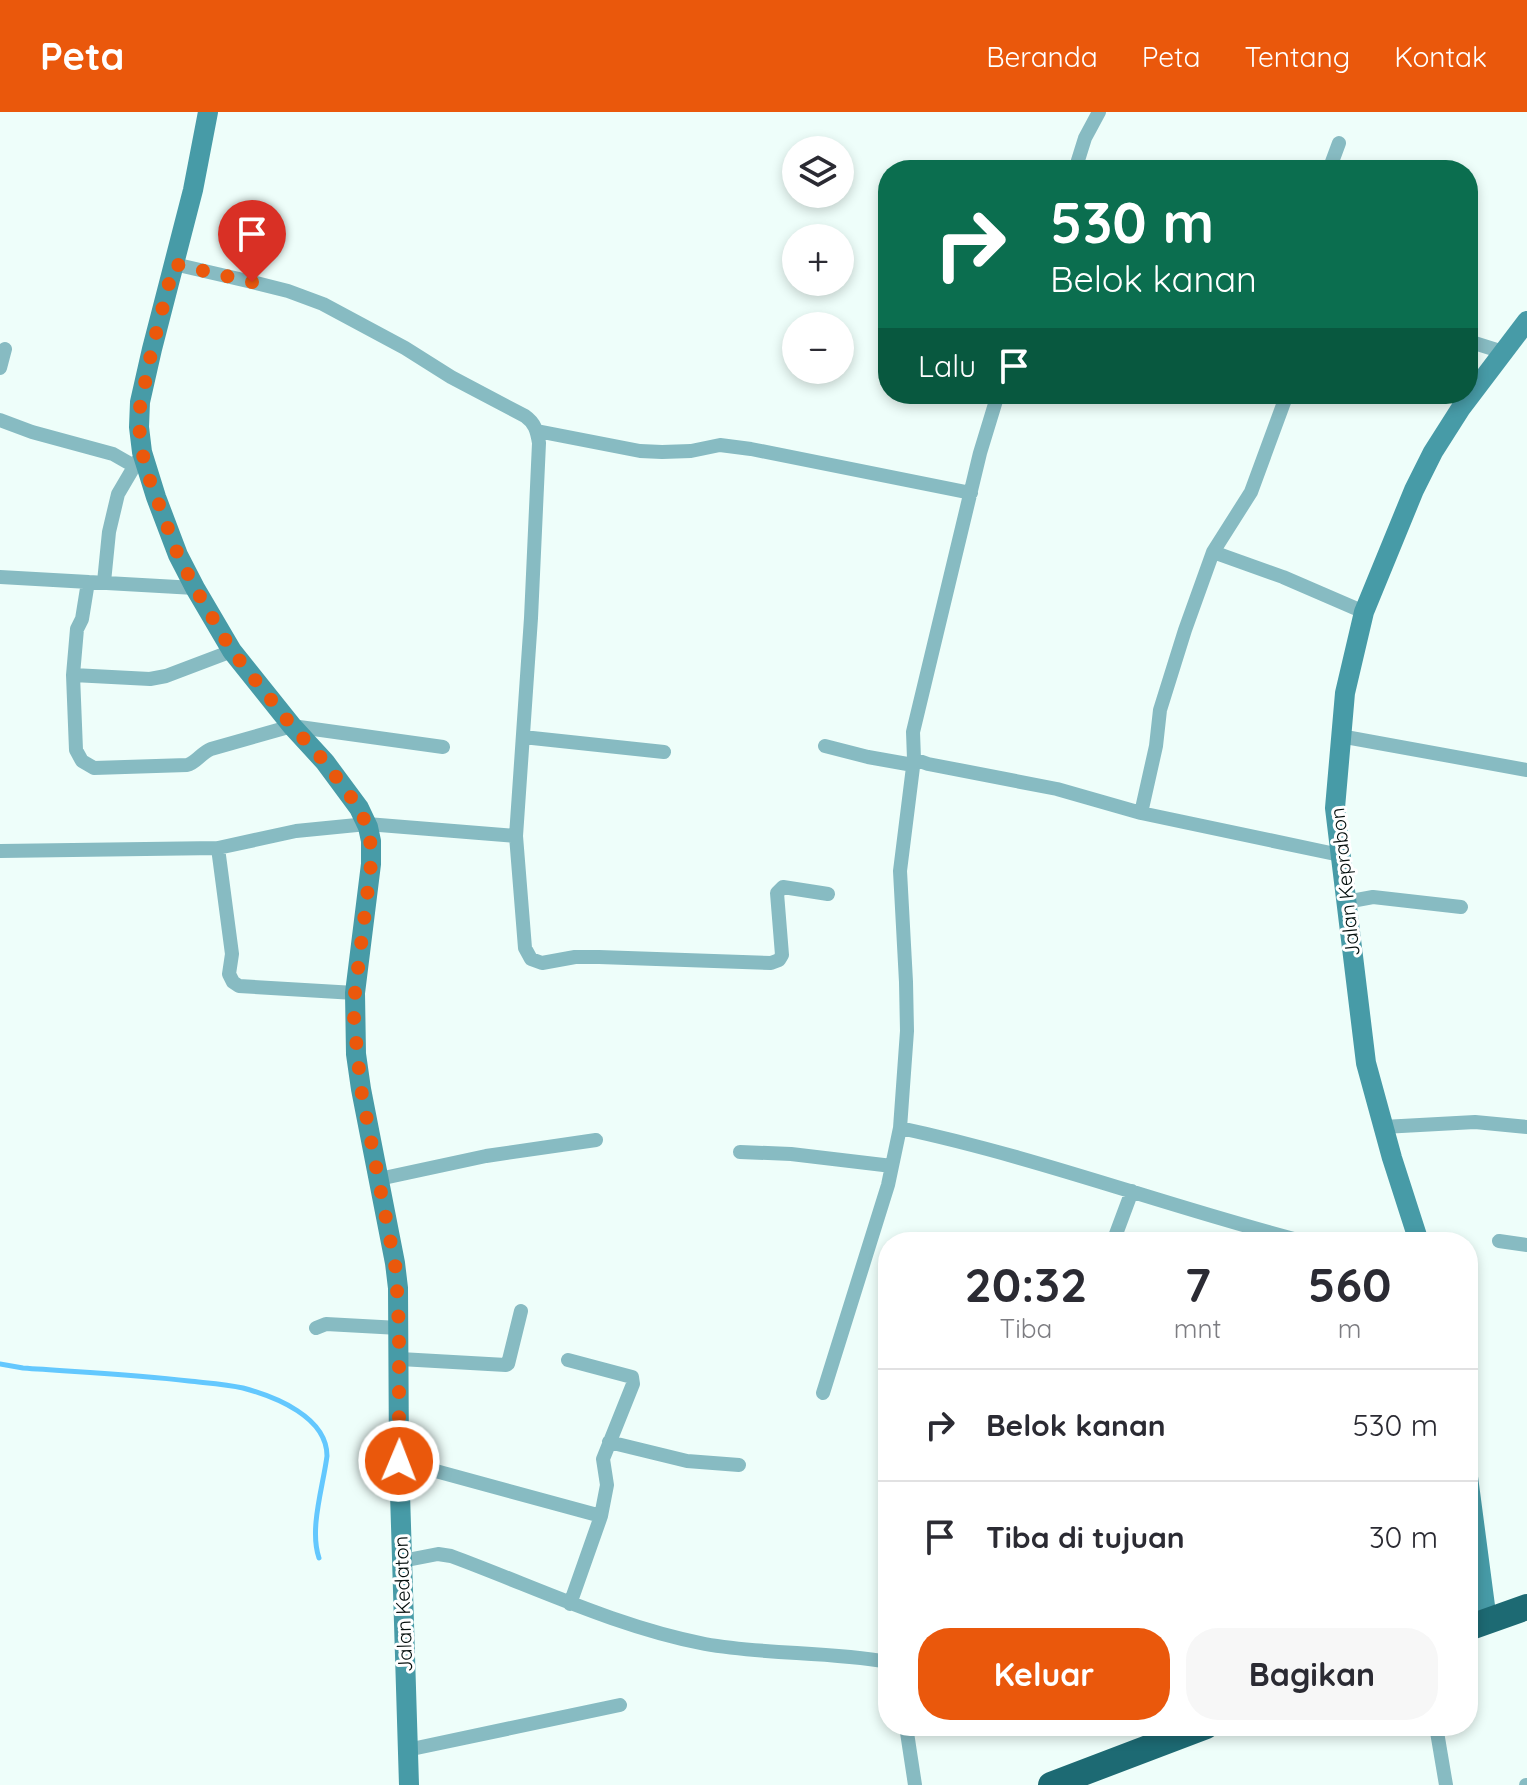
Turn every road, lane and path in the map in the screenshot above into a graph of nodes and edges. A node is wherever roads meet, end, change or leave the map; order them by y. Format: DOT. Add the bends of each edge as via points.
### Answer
graph roads {
  1 [pos="208,112"];
  2 [pos="1099,112"];
  3 [pos="1339,143"];
  4 [pos="1078,160"];
  5 [pos="1333,160"];
  6 [pos="174,264"];
  7 [pos="1527,321"];
  8 [pos="1478,344"];
  9 [pos="5,349"];
  10 [pos="1503,352"];
  11 [pos="0,368"];
  12 [pos="1478,385"];
  13 [pos="995,404"];
  14 [pos="1283,404"];
  15 [pos="1464,404"];
  16 [pos="0,420"];
  17 [pos="537,431"];
  18 [pos="138,459"];
  19 [pos="971,493"];
  20 [pos="1213,552"];
  21 [pos="0,577"];
  22 [pos="88,582"];
  23 [pos="104,582"];
  24 [pos="195,588"];
  25 [pos="1364,612"];
  26 [pos="232,651"];
  27 [pos="73,675"];
  28 [pos="292,726"];
  29 [pos="1340,736"];
  30 [pos="523,737"];
  31 [pos="825,746"];
  32 [pos="443,747"];
  33 [pos="664,752"];
  34 [pos="914,762"];
  35 [pos="1527,770"];
  36 [pos="1141,813"];
  37 [pos="367,824"];
  38 [pos="516,836"];
  39 [pos="218,848"];
  40 [pos="0,851"];
  41 [pos="1340,855"];
  42 [pos="828,894"];
  43 [pos="1346,902"];
  44 [pos="1461,907"];
  45 [pos="355,993"];
  46 [pos="1383,1127"];
  47 [pos="1527,1127"];
  48 [pos="900,1128"];
  49 [pos="596,1140"];
  50 [pos="740,1152"];
  51 [pos="892,1166"];
  52 [pos="379,1179"];
  53 [pos="1132,1191"];
  54 [pos="1117,1232"];
  55 [pos="1269,1232"];
  56 [pos="1416,1232"];
  57 [pos="1499,1241"];
  58 [pos="1527,1245"];
  59 [pos="521,1311"];
  60 [pos="316,1328"];
  61 [pos="399,1328"];
  62 [pos="400,1359"];
  63 [pos="568,1360"];
  64 [pos="823,1393"];
  65 [pos="609,1442"];
  66 [pos="399,1461"];
  67 [pos="739,1465"];
  68 [pos="601,1516"];
  69 [pos="402,1561"];
  70 [pos="570,1604"];
  71 [pos="1527,1607"];
  72 [pos="1478,1625"];
  73 [pos="878,1660"];
  74 [pos="620,1705"];
  75 [pos="908,1736"];
  76 [pos="1180,1736"];
  77 [pos="1438,1736"];
  78 [pos="407,1750"];
  79 [pos="409,1785"];
  80 [pos="915,1785"];
  81 [pos="1051,1785"];
  82 [pos="1446,1785"];
  1 -- 6 [label="street, Jalan Kedaton"];
  2 -- 4 [label="street"];
  3 -- 5 [label="street"];
  6 -- 17 [label="street" via="323,304 525,416"];
  6 -- 18 [label="street, Jalan Kedaton" via="140,402"];
  7 -- 10 [label="street, Jalan Keprabon"];
  8 -- 10 [label="street"];
  9 -- 11 [label="street"];
  10 -- 12 [label="street, Jalan Keprabon"];
  13 -- 19 [label="street"];
  14 -- 20 [label="street" via="1251,492"];
  15 -- 25 [label="street, Jalan Keprabon" via="1414,490"];
  16 -- 18 [label="street"];
  17 -- 19 [label="street" via="640,451 720,445 751,449"];
  17 -- 30 [label="street"];
  18 -- 23 [label="street" via="118,494"];
  18 -- 24 [label="street, Jalan Kedaton"];
  19 -- 34 [label="street" via="913,732"];
  20 -- 25 [label="street"];
  20 -- 36 [label="street" via="1160,710"];
  21 -- 22 [label="street"];
  22 -- 23 [label="street"];
  22 -- 27 [label="street"];
  23 -- 24 [label="street"];
  24 -- 26 [label="street, Jalan Kedaton"];
  25 -- 29 [label="street, Jalan Keprabon"];
  26 -- 27 [label="street" via="150,679"];
  26 -- 28 [label="street, Jalan Kedaton"];
  27 -- 28 [label="street" via="76,750 94,768 192,764 211,749"];
  28 -- 32 [label="street"];
  28 -- 37 [label="street, Jalan Kedaton" via="325,762"];
  29 -- 35 [label="street"];
  29 -- 41 [label="street, Jalan Keprabon" via="1335,808"];
  30 -- 33 [label="street"];
  30 -- 38 [label="street"];
  31 -- 34 [label="street"];
  34 -- 36 [label="street" via="1057,789"];
  34 -- 48 [label="street" via="900,871 907,1031"];
  36 -- 41 [label="street"];
  37 -- 38 [label="street"];
  37 -- 39 [label="street" via="296,831"];
  37 -- 45 [label="street, Jalan Kedaton" via="371,864"];
  38 -- 42 [label="street" via="525,948 531,959 542,963 575,957 771,963 782,955 779,889"];
  39 -- 40 [label="street"];
  39 -- 45 [label="street" via="233,982"];
  41 -- 43 [label="street, Jalan Keprabon"];
  43 -- 44 [label="street" via="1373,897"];
  43 -- 46 [label="street, Jalan Keprabon" via="1366,1063"];
  45 -- 52 [label="street, Jalan Kedaton" via="356,1054"];
  46 -- 47 [label="street" via="1475,1122"];
  46 -- 56 [label="street, Jalan Keprabon"];
  48 -- 51 [label="street"];
  48 -- 53 [label="street"];
  49 -- 52 [label="street"];
  50 -- 51 [label="street"];
  51 -- 64 [label="street"];
  52 -- 61 [label="street, Jalan Kedaton" via="395,1263"];
  53 -- 54 [label="street"];
  53 -- 55 [label="street"];
  57 -- 58 [label="street"];
  59 -- 62 [label="street" via="506,1365"];
  60 -- 61 [label="street"];
  61 -- 62 [label="street, Jalan Kedaton"];
  62 -- 66 [label="street, Jalan Kedaton"];
  63 -- 65 [label="street" via="632,1377"];
  65 -- 67 [label="street" via="687,1461"];
  65 -- 68 [label="street" via="603,1459 607,1485"];
  66 -- 68 [label="street"];
  66 -- 69 [label="street, Jalan Kedaton"];
  68 -- 70 [label="street"];
  69 -- 70 [label="street" via="451,1556"];
  69 -- 78 [label="street, Jalan Kedaton"];
  70 -- 73 [label="street" via="702,1643"];
  71 -- 72 [label="highway"];
  74 -- 78 [label="street"];
  75 -- 80 [label="street"];
  76 -- 81 [label="highway"];
  77 -- 82 [label="street"];
  78 -- 79 [label="street, Jalan Kedaton"];
}
